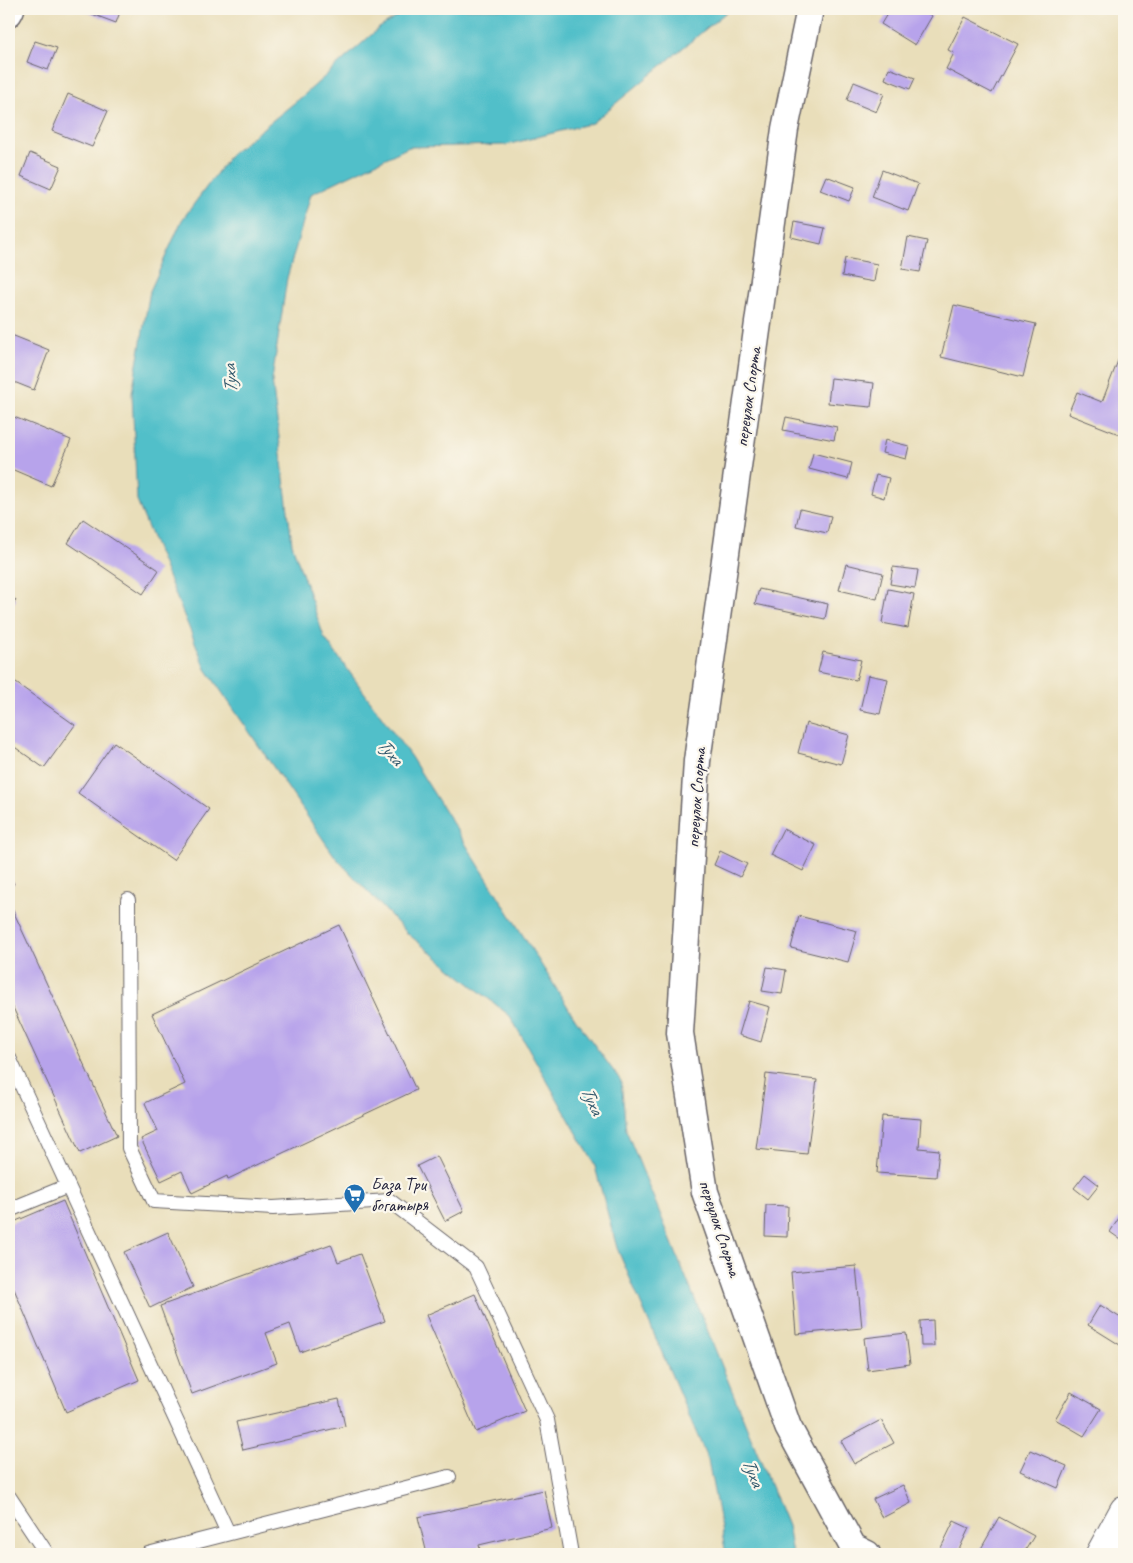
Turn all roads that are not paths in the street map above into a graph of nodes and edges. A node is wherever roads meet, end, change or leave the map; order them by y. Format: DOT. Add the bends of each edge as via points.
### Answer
graph roads {
  1 [pos="11,9"];
  2 [pos="810,9"];
  3 [pos="9,13"];
  4 [pos="128,900"];
  5 [pos="9,1058"];
  6 [pos="68,1186"];
  7 [pos="9,1210"];
  8 [pos="449,1477"];
  9 [pos="9,1497"];
  10 [pos="1124,1510"];
  11 [pos="228,1533"];
  12 [pos="47,1554"];
  13 [pos="148,1554"];
  14 [pos="572,1554"];
  15 [pos="867,1554"];
  16 [pos="1100,1554"];
  1 -- 3 [label="street"];
  2 -- 15 [label="street, переулок Спорта" via="785,129 697,761 680,1033 705,1192 785,1418 853,1547"];
  4 -- 14 [label="lane" via="129,1148 154,1201 273,1208 390,1201 476,1267 547,1420"];
  5 -- 6 [label="lane"];
  6 -- 7 [label="lane"];
  6 -- 11 [label="lane"];
  8 -- 11 [label="lane"];
  9 -- 12 [label="lane"];
  10 -- 16 [label="street"];
  11 -- 13 [label="lane"];
}
